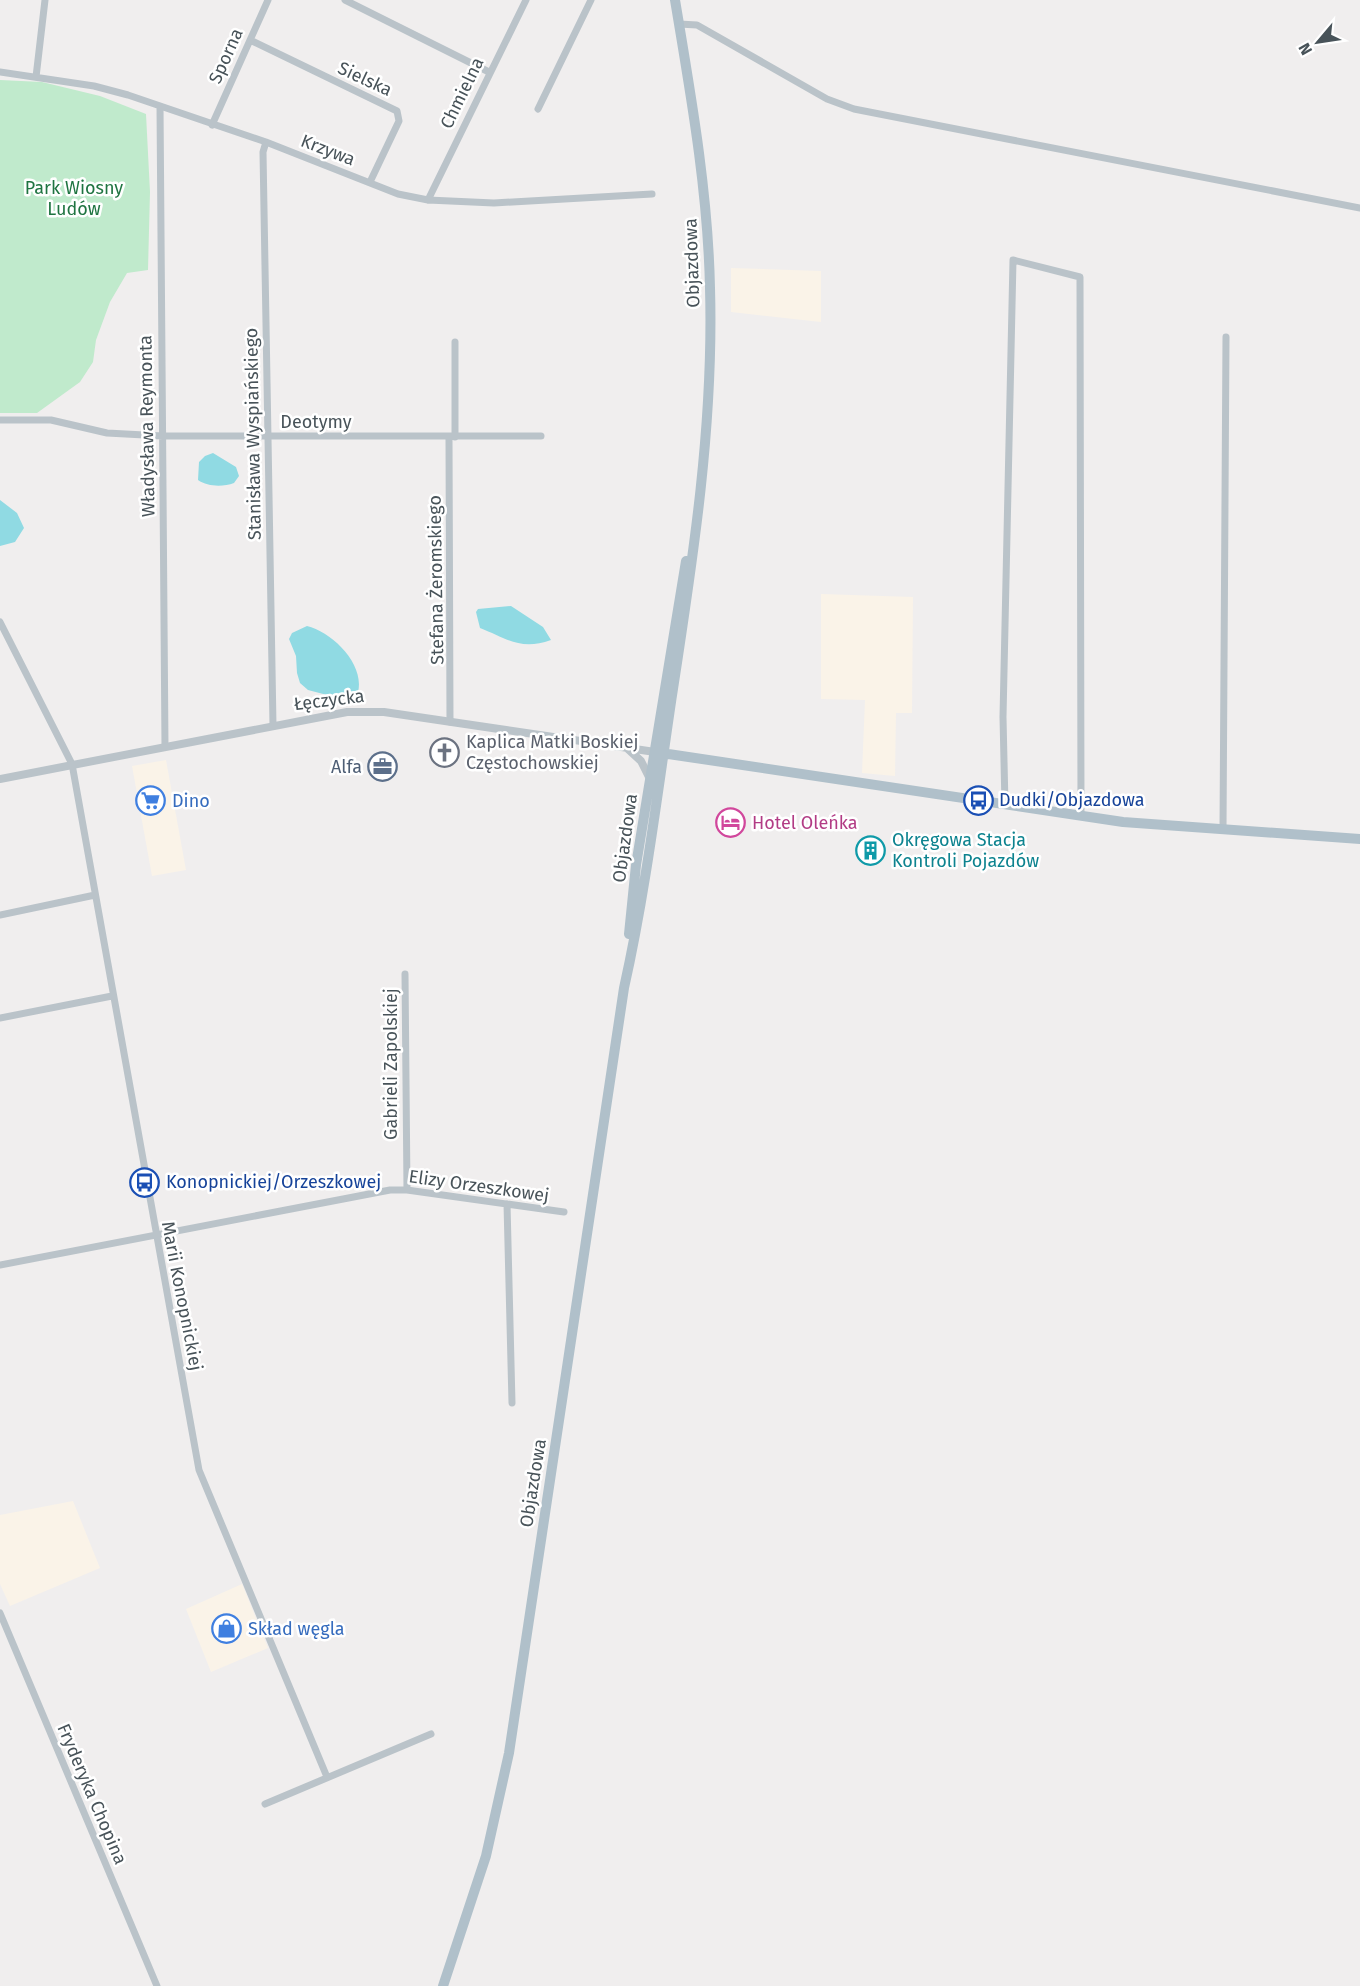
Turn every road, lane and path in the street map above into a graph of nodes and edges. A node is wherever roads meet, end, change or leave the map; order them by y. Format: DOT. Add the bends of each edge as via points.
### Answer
graph roads {
  1 [pos="45,0"];
  2 [pos="268,0"];
  3 [pos="345,0"];
  4 [pos="526,0"];
  5 [pos="591,0"];
  6 [pos="675,0"];
  7 [pos="679,24"];
  8 [pos="250,40"];
  9 [pos="0,72"];
  10 [pos="489,72"];
  11 [pos="36,77"];
  12 [pos="160,106"];
  13 [pos="538,109"];
  14 [pos="212,125"];
  15 [pos="266,142"];
  16 [pos="370,182"];
  17 [pos="652,194"];
  18 [pos="428,200"];
  19 [pos="1360,208"];
  20 [pos="1226,337"];
  21 [pos="455,342"];
  22 [pos="0,420"];
  23 [pos="163,436"];
  24 [pos="268,436"];
  25 [pos="541,436"];
  26 [pos="452,437"];
  27 [pos="0,622"];
  28 [pos="450,722"];
  29 [pos="273,725"];
  30 [pos="165,746"];
  31 [pos="626,747"];
  32 [pos="659,752"];
  33 [pos="72,764"];
  34 [pos="0,779"];
  35 [pos="651,782"];
  36 [pos="1005,804"];
  37 [pos="1081,816"];
  38 [pos="1223,830"];
  39 [pos="1360,839"];
  40 [pos="95,895"];
  41 [pos="0,915"];
  42 [pos="405,974"];
  43 [pos="626,979"];
  44 [pos="112,996"];
  45 [pos="0,1018"];
  46 [pos="407,1190"];
  47 [pos="507,1204"];
  48 [pos="564,1212"];
  49 [pos="155,1235"];
  50 [pos="0,1265"];
  51 [pos="512,1403"];
  52 [pos="0,1612"];
  53 [pos="431,1734"];
  54 [pos="327,1777"];
  55 [pos="265,1804"];
  56 [pos="157,1986"];
  57 [pos="442,1986"];
  1 -- 11 [label="street"];
  2 -- 8 [label="street, Sporna"];
  3 -- 10 [label="street"];
  4 -- 10 [label="street, Chmielna"];
  5 -- 13 [label="street"];
  6 -- 7 [label="main road, Objazdowa"];
  7 -- 19 [label="street" via="697,25 827,99 854,109"];
  7 -- 32 [label="main road, Objazdowa" via="703,180 710,289 705,435"];
  8 -- 14 [label="street, Sporna"];
  8 -- 16 [label="street, Sielska" via="397,111 399,121"];
  9 -- 11 [label="street, Krzywa"];
  10 -- 18 [label="street, Chmielna"];
  11 -- 12 [label="street, Krzywa" via="94,86"];
  12 -- 14 [label="street, Krzywa"];
  12 -- 23 [label="street, Władysława Reymonta"];
  14 -- 15 [label="street, Krzywa"];
  15 -- 16 [label="street, Krzywa"];
  15 -- 24 [label="street, Stanisława Wyspiańskiego" via="263,153"];
  16 -- 18 [label="street, Krzywa" via="398,194"];
  17 -- 18 [label="street, Krzywa" via="494,203"];
  20 -- 38 [label="street"];
  21 -- 26 [label="street"];
  22 -- 23 [label="street, Deotymy" via="51,420 107,433"];
  23 -- 24 [label="street, Deotymy"];
  23 -- 30 [label="street, Władysława Reymonta"];
  24 -- 26 [label="street, Deotymy"];
  24 -- 29 [label="street, Stanisława Wyspiańskiego"];
  25 -- 26 [label="street, Deotymy"];
  26 -- 28 [label="street, Stefana Żeromskiego"];
  27 -- 33 [label="street, Marii Konopnickiej"];
  28 -- 29 [label="street, Łęczycka" via="384,712 347,712"];
  28 -- 31 [label="street, Łęczycka"];
  29 -- 30 [label="street, Łęczycka"];
  30 -- 33 [label="street, Łęczycka"];
  31 -- 32 [label="street, Łęczycka"];
  31 -- 35 [label="street" via="641,761"];
  32 -- 35 [label="main road, Objazdowa"];
  32 -- 36 [label="main road"];
  32 -- 43 [label="main road, Objazdowa" via="637,932"];
  33 -- 34 [label="street, Łęczycka"];
  33 -- 40 [label="street, Marii Konopnickiej"];
  35 -- 43 [label="main road, Objazdowa" via="636,865"];
  36 -- 37 [label="main road"];
  36 -- 37 [label="street" via="1003,717 1013,260 1080,276"];
  37 -- 38 [label="main road"];
  38 -- 39 [label="main road"];
  40 -- 41 [label="street"];
  40 -- 44 [label="street, Marii Konopnickiej"];
  42 -- 46 [label="street, Gabrieli Zapolskiej"];
  43 -- 57 [label="main road, Objazdowa" via="509,1753 486,1856"];
  44 -- 45 [label="street"];
  44 -- 49 [label="street, Marii Konopnickiej"];
  46 -- 47 [label="street, Elizy Orzeszkowej"];
  46 -- 49 [label="street, Elizy Orzeszkowej"];
  47 -- 48 [label="street, Elizy Orzeszkowej"];
  47 -- 51 [label="street"];
  49 -- 50 [label="street, Elizy Orzeszkowej"];
  49 -- 54 [label="street, Marii Konopnickiej" via="199,1470"];
  52 -- 56 [label="street, Fryderyka Chopina"];
  53 -- 54 [label="street"];
  54 -- 55 [label="street"];
}
